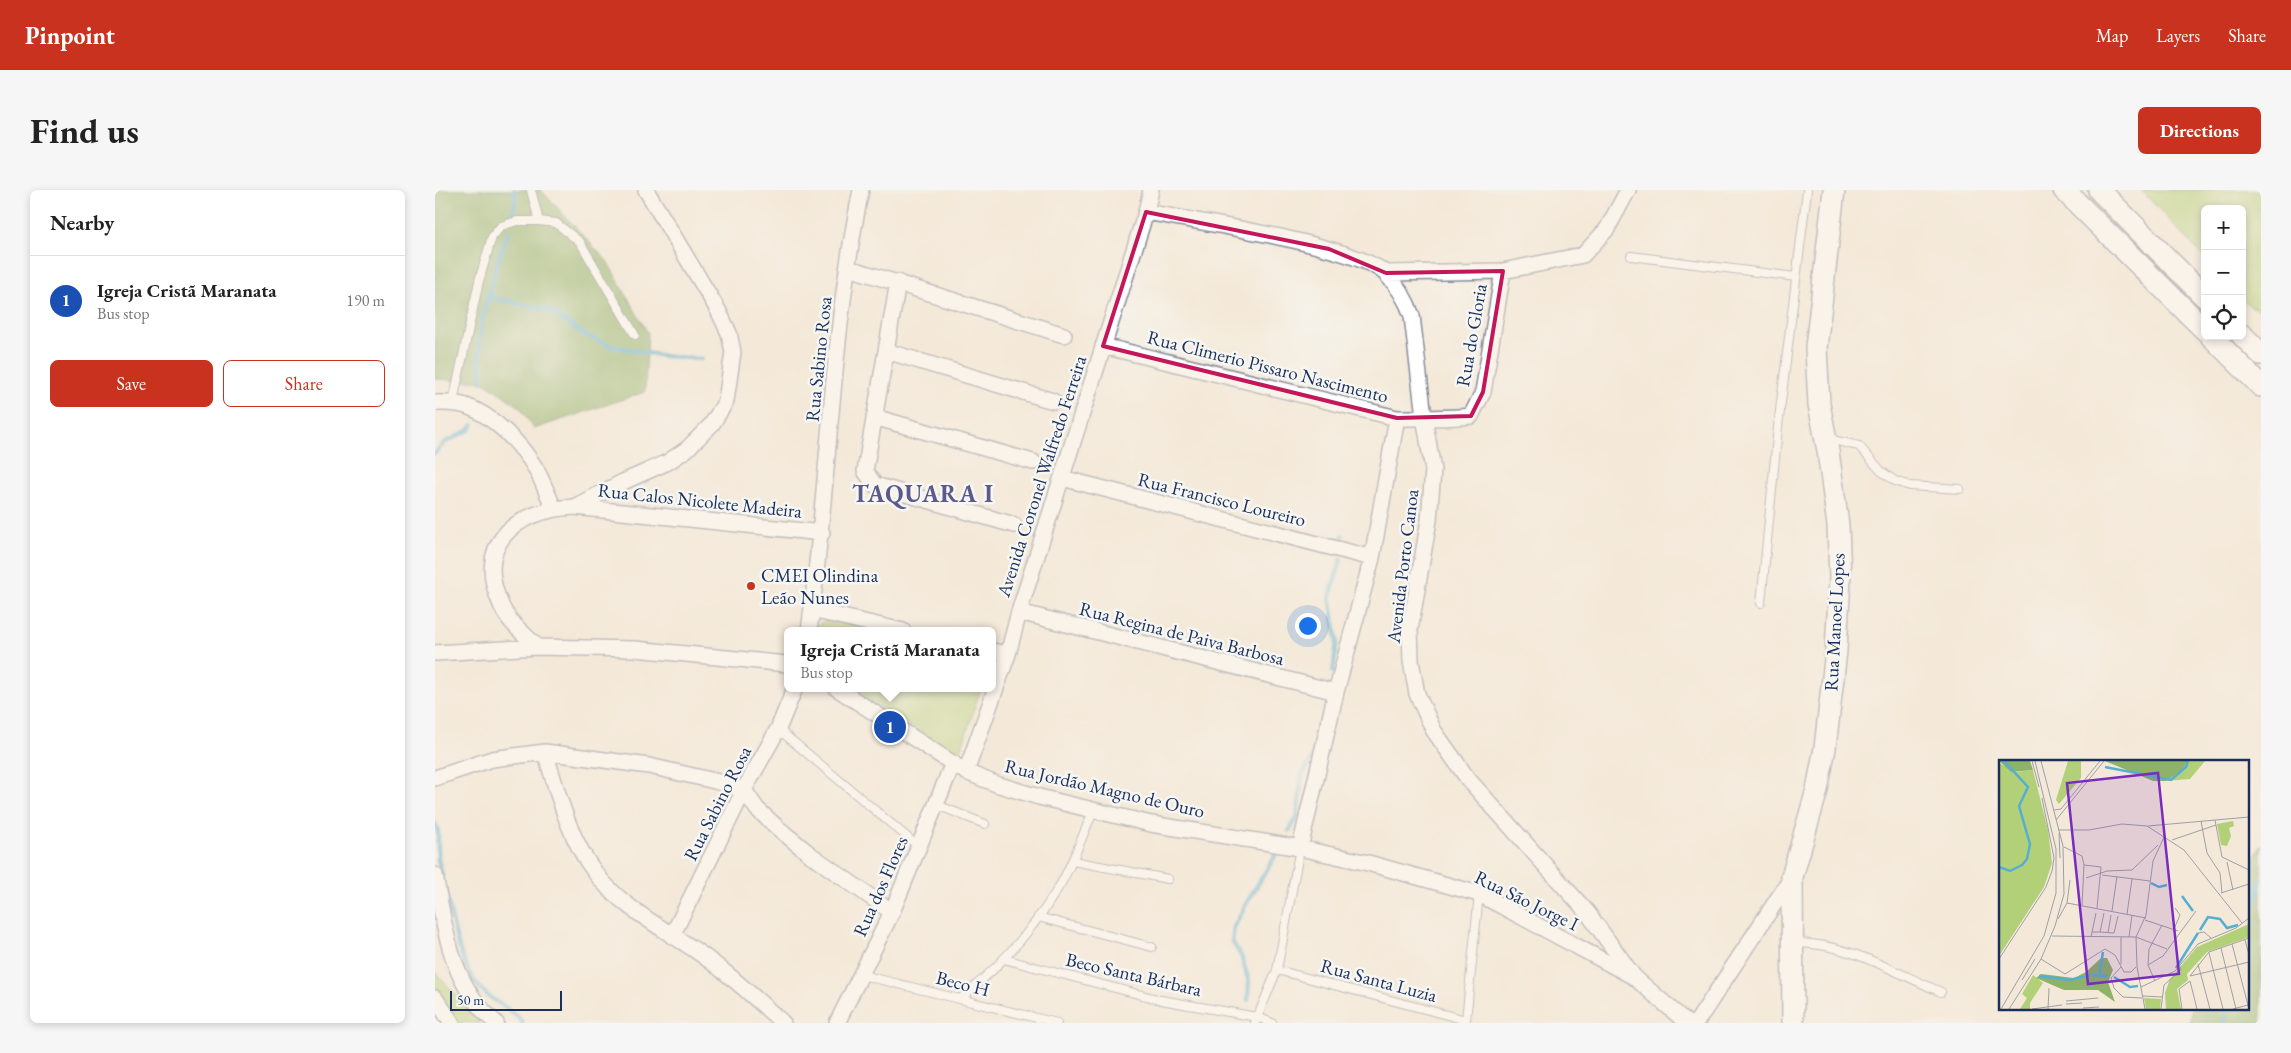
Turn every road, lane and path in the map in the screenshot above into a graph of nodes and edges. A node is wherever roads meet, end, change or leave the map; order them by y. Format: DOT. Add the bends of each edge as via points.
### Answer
graph roads {
  1 [pos="531,190"];
  2 [pos="646,190"];
  3 [pos="861,190"];
  4 [pos="1151,190"];
  5 [pos="1628,190"];
  6 [pos="1807,190"];
  7 [pos="1834,190"];
  8 [pos="2064,190"];
  9 [pos="2099,190"];
  10 [pos="1146,212"];
  11 [pos="539,221"];
  12 [pos="1631,256"];
  13 [pos="849,268"];
  14 [pos="1503,271"];
  15 [pos="1386,273"];
  16 [pos="1796,277"];
  17 [pos="898,282"];
  18 [pos="2203,295"];
  19 [pos="2201,326"];
  20 [pos="1064,335"];
  21 [pos="635,336"];
  22 [pos="2246,339"];
  23 [pos="2215,340"];
  24 [pos="1103,346"];
  25 [pos="886,351"];
  26 [pos="2261,354"];
  27 [pos="2261,386"];
  28 [pos="1053,401"];
  29 [pos="453,402"];
  30 [pos="435,403"];
  31 [pos="874,417"];
  32 [pos="1424,417"];
  33 [pos="1397,418"];
  34 [pos="1826,438"];
  35 [pos="1033,462"];
  36 [pos="1062,478"];
  37 [pos="1960,489"];
  38 [pos="554,508"];
  39 [pos="574,508"];
  40 [pos="1014,525"];
  41 [pos="822,532"];
  42 [pos="1372,558"];
  43 [pos="1761,603"];
  44 [pos="812,610"];
  45 [pos="1019,612"];
  46 [pos="810,627"];
  47 [pos="886,627"];
  48 [pos="538,647"];
  49 [pos="996,652"];
  50 [pos="435,653"];
  51 [pos="1008,654"];
  52 [pos="784,664"];
  53 [pos="996,688"];
  54 [pos="793,692"];
  55 [pos="841,692"];
  56 [pos="994,692"];
  57 [pos="1336,692"];
  58 [pos="778,729"];
  59 [pos="545,752"];
  60 [pos="953,763"];
  61 [pos="966,772"];
  62 [pos="435,778"];
  63 [pos="744,790"];
  64 [pos="937,805"];
  65 [pos="1094,810"];
  66 [pos="985,824"];
  67 [pos="919,847"];
  68 [pos="1300,848"];
  69 [pos="1073,861"];
  70 [pos="435,875"];
  71 [pos="1792,877"];
  72 [pos="1168,879"];
  73 [pos="1479,894"];
  74 [pos="892,912"];
  75 [pos="1038,917"];
  76 [pos="672,936"];
  77 [pos="1792,943"];
  78 [pos="1152,947"];
  79 [pos="1004,959"];
  80 [pos="1277,970"];
  81 [pos="862,975"];
  82 [pos="1634,977"];
  83 [pos="1941,992"];
  84 [pos="435,998"];
  85 [pos="960,999"];
  86 [pos="1256,1020"];
  87 [pos="841,1022"];
  88 [pos="452,1023"];
  89 [pos="496,1023"];
  90 [pos="783,1023"];
  91 [pos="1057,1023"];
  92 [pos="1272,1023"];
  93 [pos="1687,1023"];
  94 [pos="1696,1023"];
  95 [pos="1793,1023"];
  1 -- 11 [label="lane"];
  2 -- 39 [label="street" via="714,302 729,333 733,352 726,401 712,424 687,449 668,462"];
  3 -- 13 [label="street, Rua Sabino Rosa"];
  4 -- 10 [label="street, Avenida Coronel Walfredo Ferreira"];
  5 -- 14 [label="street" via="1607,229 1583,255"];
  6 -- 16 [label="lane"];
  7 -- 34 [label="street, Rua Manoel Lopes" via="1816,348 1819,404"];
  8 -- 19 [label="street"];
  9 -- 18 [label="street"];
  10 -- 15 [label="street" via="1329,249"];
  10 -- 24 [label="street, Avenida Coronel Walfredo Ferreira"];
  11 -- 21 [label="lane" via="556,223 580,242"];
  11 -- 29 [label="lane" via="517,221 501,226 492,237 479,281"];
  12 -- 16 [label="lane"];
  13 -- 17 [label="street"];
  13 -- 41 [label="street, Rua Sabino Rosa" via="839,334"];
  14 -- 15 [label="street"];
  14 -- 32 [label="street, Rua do Gloria" via="1483,392 1471,416"];
  15 -- 32 [label="street, Avenida Porto Canoa" via="1412,316"];
  16 -- 43 [label="lane"];
  17 -- 20 [label="street"];
  17 -- 25 [label="street"];
  22 -- 26 [label="street"];
  23 -- 27 [label="street"];
  24 -- 33 [label="street, Rua Climerio Pissaro Nascimento"];
  24 -- 36 [label="street, Avenida Coronel Walfredo Ferreira"];
  25 -- 28 [label="street"];
  25 -- 31 [label="street"];
  29 -- 30 [label="street"];
  29 -- 38 [label="street" via="477,411 520,445 537,470"];
  31 -- 35 [label="street"];
  31 -- 40 [label="street" via="865,471 875,485"];
  32 -- 33 [label="street, Rua Climerio Pissaro Nascimento"];
  32 -- 82 [label="street, Avenida Porto Canoa" via="1433,470 1429,520 1410,630 1417,694 1434,731 1468,779 1582,905"];
  33 -- 42 [label="street"];
  34 -- 37 [label="lane" via="1859,446 1881,471 1895,481 1910,486"];
  34 -- 71 [label="street, Rua Manoel Lopes" via="1838,525 1840,578 1836,650 1817,790"];
  36 -- 42 [label="street, Rua Francisco Loureiro"];
  36 -- 45 [label="street, Avenida Coronel Walfredo Ferreira"];
  38 -- 39 [label="street, Rua Calos Nicolete Madeira"];
  38 -- 48 [label="street" via="539,512 506,531 496,546 492,568 502,608"];
  39 -- 41 [label="street, Rua Calos Nicolete Madeira"];
  41 -- 44 [label="street, Rua Sabino Rosa"];
  42 -- 57 [label="street"];
  44 -- 46 [label="street, Rua Sabino Rosa"];
  44 -- 47 [label="street"];
  45 -- 51 [label="street, Avenida Coronel Walfredo Ferreira"];
  45 -- 57 [label="street, Rua Regina de Paiva Barbosa"];
  48 -- 50 [label="street"];
  48 -- 52 [label="street" via="635,648"];
  49 -- 51 [label="street"];
  51 -- 53 [label="street, Avenida Coronel Walfredo Ferreira"];
  54 -- 58 [label="street, Rua Sabino Rosa"];
  55 -- 60 [label="street, Rua Jordão Magno de Ouro"];
  56 -- 61 [label="street, Avenida Coronel Walfredo Ferreira"];
  57 -- 68 [label="street"];
  58 -- 63 [label="street, Rua Sabino Rosa"];
  58 -- 67 [label="lane"];
  59 -- 62 [label="street" via="492,759"];
  59 -- 63 [label="street" via="685,772"];
  59 -- 76 [label="street" via="563,812 594,871 643,917"];
  60 -- 61 [label="street, Rua Jordão Magno de Ouro"];
  60 -- 64 [label="street, Rua dos Flores"];
  61 -- 65 [label="street, Rua Jordão Magno de Ouro" via="1017,790"];
  63 -- 74 [label="street" via="757,809 779,829"];
  63 -- 76 [label="street, Rua Sabino Rosa"];
  64 -- 66 [label="lane"];
  64 -- 67 [label="street, Rua dos Flores"];
  65 -- 68 [label="street, Rua Jordão Magno de Ouro" via="1151,824"];
  65 -- 69 [label="lane"];
  67 -- 74 [label="street, Rua dos Flores"];
  68 -- 73 [label="street, Rua São Jorge I"];
  68 -- 80 [label="lane"];
  69 -- 72 [label="lane"];
  69 -- 75 [label="lane"];
  70 -- 89 [label="street" via="445,932 463,986"];
  71 -- 77 [label="street"];
  71 -- 94 [label="street, Rua Manoel Lopes"];
  73 -- 80 [label="lane, Rua Santa Luzia" via="1466,1020"];
  73 -- 82 [label="street, Rua São Jorge I"];
  74 -- 81 [label="street, Rua dos Flores"];
  75 -- 78 [label="lane"];
  75 -- 79 [label="lane"];
  76 -- 90 [label="street" via="713,964"];
  77 -- 83 [label="lane" via="1811,942 1838,948"];
  77 -- 95 [label="street"];
  79 -- 85 [label="lane"];
  79 -- 86 [label="lane, Beco Santa Bárbara" via="1161,1000"];
  80 -- 86 [label="lane"];
  81 -- 85 [label="lane, Beco H"];
  81 -- 87 [label="street, Rua dos Flores"];
  82 -- 93 [label="street, Rua São Jorge I"];
  84 -- 88 [label="street"];
  85 -- 91 [label="lane, Beco H"];
  86 -- 92 [label="lane, Beco Santa Bárbara"];
}
